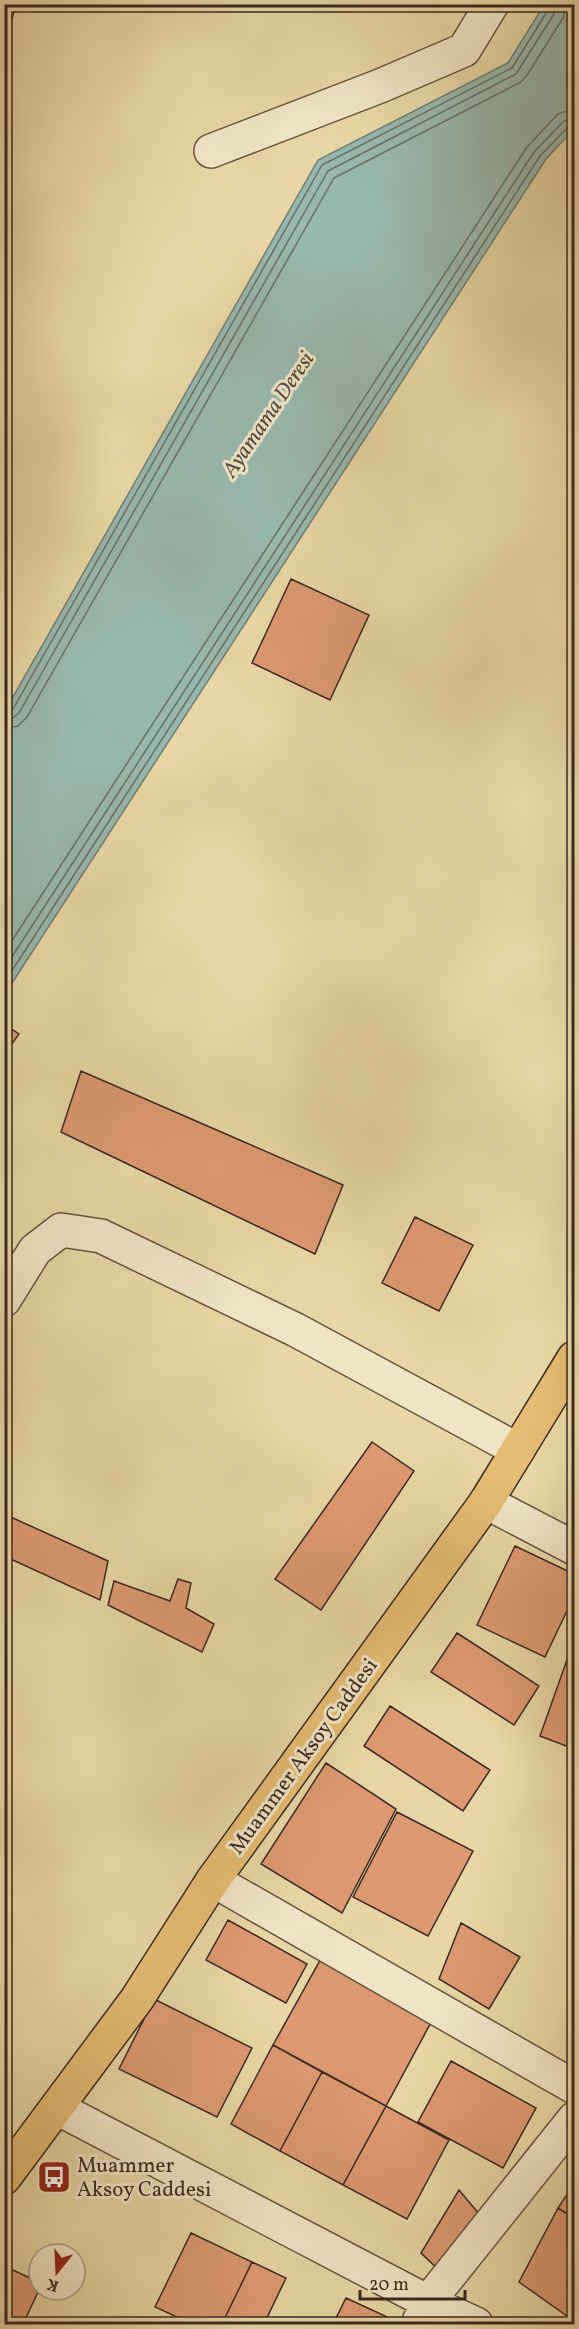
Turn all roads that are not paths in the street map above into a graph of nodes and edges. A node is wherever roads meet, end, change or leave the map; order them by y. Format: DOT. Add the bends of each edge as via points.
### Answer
graph roads {
  1 [pos="492,4"];
  2 [pos="211,151"];
  3 [pos="4,1300"];
  4 [pos="574,1358"];
  5 [pos="518,1450"];
  6 [pos="486,1502"];
  7 [pos="574,1548"];
  8 [pos="213,1880"];
  9 [pos="574,2087"];
  10 [pos="57,2108"];
  11 [pos="574,2119"];
  12 [pos="4,2178"];
  13 [pos="423,2313"];
  14 [pos="476,2325"];
  1 -- 2 [label="street" via="464,50"];
  3 -- 5 [label="street" via="35,1251 61,1230 101,1236 296,1330"];
  4 -- 5 [label="main road, Muammer Aksoy Caddesi"];
  5 -- 6 [label="main road, Muammer Aksoy Caddesi"];
  6 -- 7 [label="street"];
  6 -- 8 [label="main road, Muammer Aksoy Caddesi"];
  8 -- 9 [label="street"];
  8 -- 10 [label="main road, Muammer Aksoy Caddesi" via="137,1999"];
  10 -- 12 [label="main road, Muammer Aksoy Caddesi"];
  10 -- 13 [label="street"];
  11 -- 13 [label="street"];
  13 -- 14 [label="street"];
}
